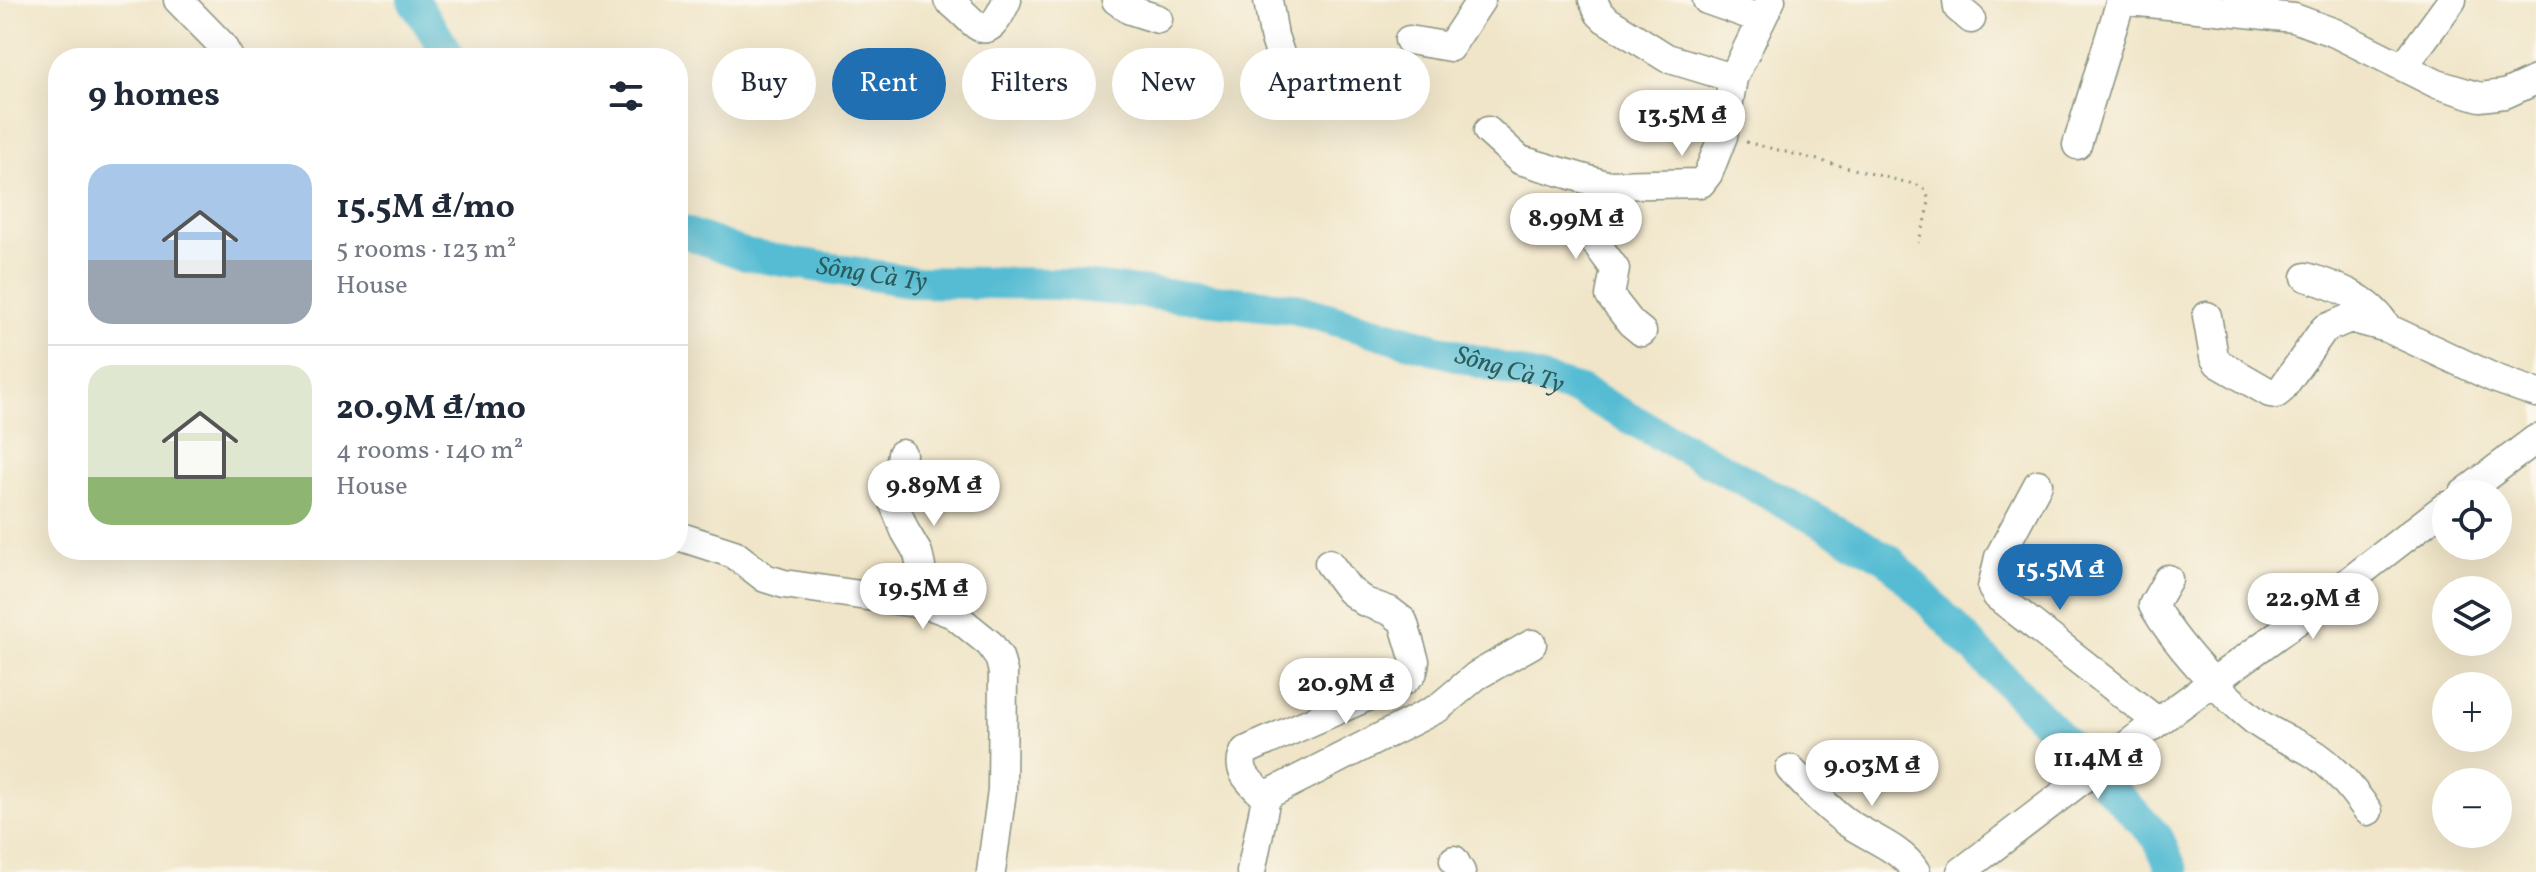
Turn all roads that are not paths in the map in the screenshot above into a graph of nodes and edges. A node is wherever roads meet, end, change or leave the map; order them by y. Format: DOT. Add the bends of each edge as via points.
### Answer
graph roads {
  1 [pos="178,0"];
  2 [pos="948,0"];
  3 [pos="1007,0"];
  4 [pos="1116,0"];
  5 [pos="1268,0"];
  6 [pos="1481,0"];
  7 [pos="1593,0"];
  8 [pos="1707,0"];
  9 [pos="2120,0"];
  10 [pos="2452,0"];
  11 [pos="1766,9"];
  12 [pos="1158,19"];
  13 [pos="1409,40"];
  14 [pos="223,48"];
  15 [pos="1278,48"];
  16 [pos="2403,67"];
  17 [pos="1733,78"];
  18 [pos="2536,80"];
  19 [pos="1488,131"];
  20 [pos="2077,145"];
  21 [pos="1621,186"];
  22 [pos="2306,277"];
  23 [pos="2207,316"];
  24 [pos="2387,328"];
  25 [pos="1642,332"];
  26 [pos="2536,393"];
  27 [pos="2536,439"];
  28 [pos="902,454"];
  29 [pos="2482,480"];
  30 [pos="2038,484"];
  31 [pos="2432,517"];
  32 [pos="688,539"];
  33 [pos="1329,563"];
  34 [pos="2168,579"];
  35 [pos="929,605"];
  36 [pos="1532,644"];
  37 [pos="2214,681"];
  38 [pos="2152,726"];
  39 [pos="1790,769"];
  40 [pos="1266,798"];
  41 [pos="2368,811"];
  42 [pos="991,872"];
  43 [pos="1251,872"];
  44 [pos="1916,872"];
  45 [pos="1961,872"];
  1 -- 14 [label="street"];
  2 -- 3 [label="street" via="976,26 987,28 995,25"];
  4 -- 12 [label="street"];
  5 -- 15 [label="street"];
  6 -- 13 [label="street" via="1450,47"];
  7 -- 17 [label="street" via="1605,19 1667,58"];
  8 -- 11 [label="street"];
  9 -- 16 [label="street" via="2294,18"];
  9 -- 20 [label="street"];
  10 -- 16 [label="street"];
  11 -- 17 [label="street"];
  16 -- 18 [label="street" via="2437,84 2489,97"];
  17 -- 21 [label="street" via="1723,136 1701,183"];
  19 -- 21 [label="street" via="1520,160"];
  21 -- 25 [label="street" via="1590,220 1587,231 1615,269 1613,302"];
  22 -- 24 [label="street" via="2368,305"];
  23 -- 24 [label="street" via="2218,363 2276,394 2331,324 2350,318"];
  24 -- 26 [label="street"];
  27 -- 29 [label="street"];
  28 -- 35 [label="street" via="894,504 918,553"];
  30 -- 38 [label="street" via="1999,557 1992,588"];
  31 -- 37 [label="street"];
  32 -- 35 [label="street" via="734,554 765,578 784,584"];
  33 -- 40 [label="street" via="1349,590 1403,621 1415,661 1413,672 1245,751 1242,774"];
  34 -- 37 [label="street" via="2153,605"];
  35 -- 42 [label="street" via="962,620 990,644 1003,672 1002,791"];
  36 -- 40 [label="street" via="1476,676 1438,708"];
  37 -- 38 [label="street"];
  37 -- 41 [label="street" via="2268,730 2312,752 2350,786"];
  38 -- 45 [label="street"];
  39 -- 44 [label="street" via="1823,804 1903,857"];
  40 -- 43 [label="street"];
}
